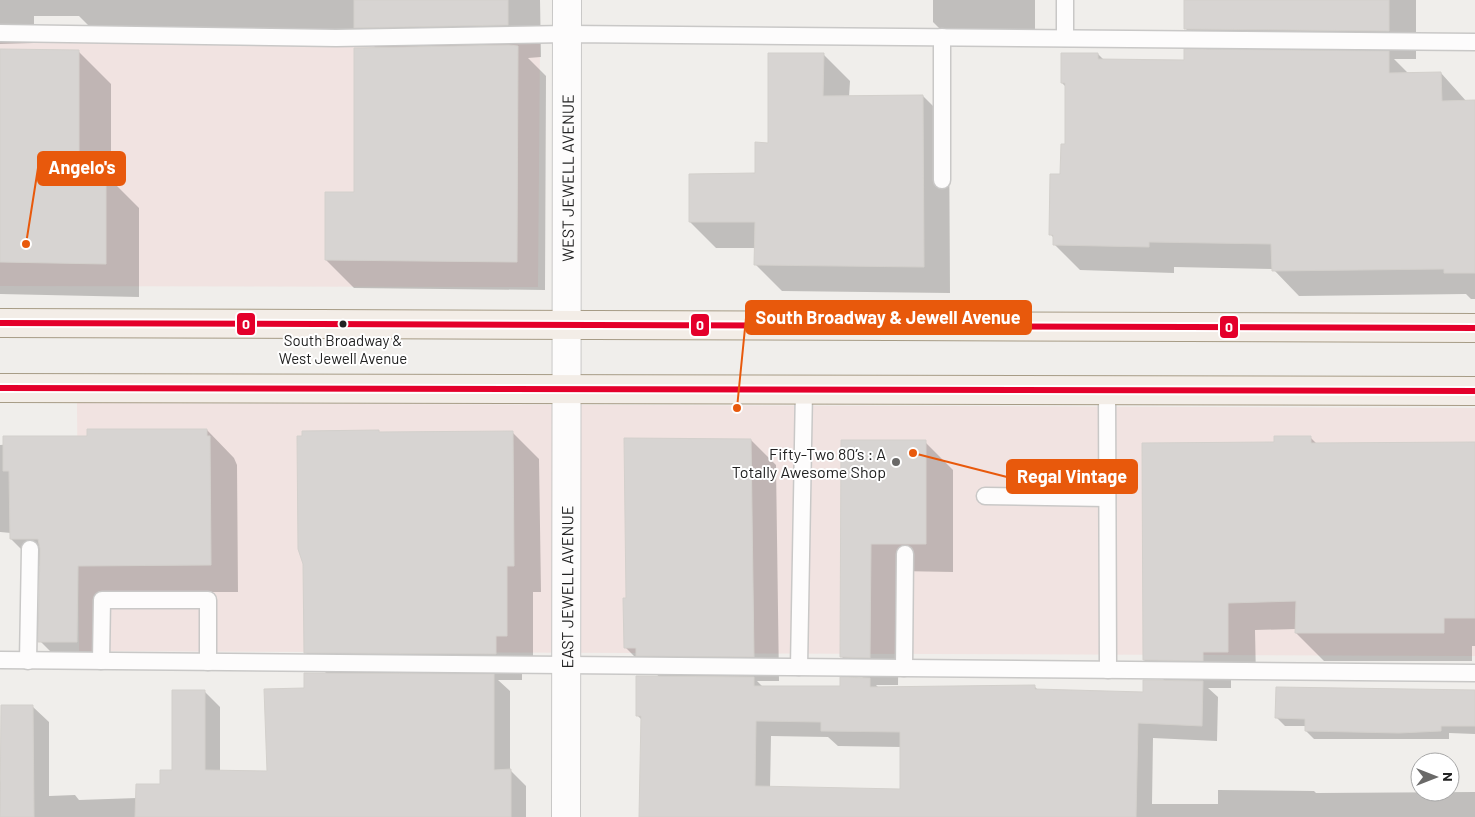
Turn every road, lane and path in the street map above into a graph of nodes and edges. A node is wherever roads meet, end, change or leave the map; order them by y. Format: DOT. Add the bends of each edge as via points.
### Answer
graph roads {
  1 [pos="567,0"];
  2 [pos="1065,0"];
  3 [pos="0,34"];
  4 [pos="566,34"];
  5 [pos="942,37"];
  6 [pos="1065,38"];
  7 [pos="1475,42"];
  8 [pos="942,180"];
  9 [pos="0,323"];
  10 [pos="565,325"];
  11 [pos="1475,328"];
  12 [pos="565,356"];
  13 [pos="0,388"];
  14 [pos="565,388"];
  15 [pos="804,389"];
  16 [pos="1107,390"];
  17 [pos="1475,391"];
  18 [pos="985,496"];
  19 [pos="1107,498"];
  20 [pos="30,548"];
  21 [pos="905,554"];
  22 [pos="0,660"];
  23 [pos="28,661"];
  24 [pos="101,661"];
  25 [pos="208,662"];
  26 [pos="565,666"];
  27 [pos="799,667"];
  28 [pos="904,668"];
  29 [pos="1108,670"];
  30 [pos="1475,673"];
  31 [pos="566,817"];
  1 -- 4 [label="street, WEST JEWELL AVENUE"];
  2 -- 6 [label="lane"];
  3 -- 4 [label="lane" via="336,38"];
  4 -- 5 [label="lane"];
  4 -- 10 [label="street, WEST JEWELL AVENUE"];
  5 -- 6 [label="lane"];
  5 -- 8 [label="lane"];
  6 -- 7 [label="lane"];
  9 -- 10 [label="main road"];
  10 -- 11 [label="main road"];
  10 -- 12 [label="street, WEST JEWELL AVENUE"];
  12 -- 14 [label="street, EAST JEWELL AVENUE"];
  13 -- 14 [label="main road"];
  14 -- 15 [label="main road"];
  14 -- 26 [label="street, EAST JEWELL AVENUE"];
  15 -- 16 [label="main road"];
  15 -- 27 [label="lane"];
  16 -- 17 [label="main road"];
  16 -- 19 [label="lane"];
  18 -- 19 [label="lane"];
  19 -- 29 [label="lane"];
  20 -- 23 [label="lane"];
  21 -- 28 [label="lane"];
  22 -- 23 [label="lane"];
  23 -- 24 [label="lane"];
  24 -- 25 [label="lane"];
  24 -- 25 [label="lane" via="102,600 208,600"];
  25 -- 26 [label="lane"];
  26 -- 27 [label="lane"];
  26 -- 31 [label="street, EAST JEWELL AVENUE"];
  27 -- 28 [label="lane"];
  28 -- 29 [label="lane"];
  29 -- 30 [label="lane"];
}
